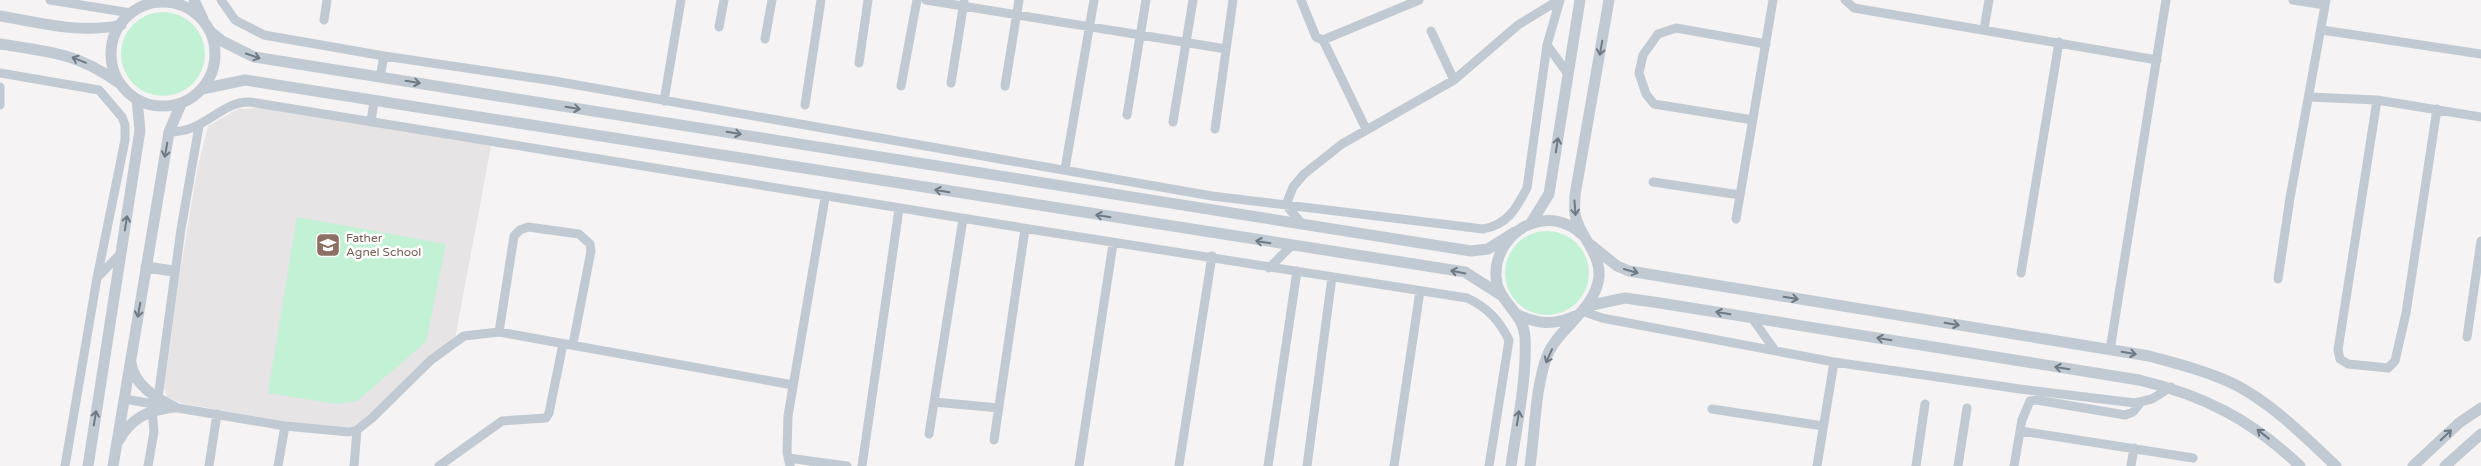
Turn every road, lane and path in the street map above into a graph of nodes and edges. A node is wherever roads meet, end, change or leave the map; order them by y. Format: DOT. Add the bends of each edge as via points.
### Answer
graph roads {
  1 [pos="50,0"];
  2 [pos="194,0"];
  3 [pos="222,0"];
  4 [pos="327,0"];
  5 [pos="681,0"];
  6 [pos="724,0"];
  7 [pos="772,0"];
  8 [pos="820,0"];
  9 [pos="868,0"];
  10 [pos="917,0"];
  11 [pos="926,0"];
  12 [pos="1019,0"];
  13 [pos="1094,0"];
  14 [pos="1146,0"];
  15 [pos="1193,0"];
  16 [pos="1233,0"];
  17 [pos="1301,0"];
  18 [pos="1419,0"];
  19 [pos="1560,0"];
  20 [pos="1580,0"];
  21 [pos="1609,0"];
  22 [pos="1773,0"];
  23 [pos="1845,0"];
  24 [pos="1988,0"];
  25 [pos="2166,0"];
  26 [pos="2293,0"];
  27 [pos="154,1"];
  28 [pos="964,3"];
  29 [pos="2326,3"];
  30 [pos="131,13"];
  31 [pos="1017,13"];
  32 [pos="0,16"];
  33 [pos="203,19"];
  34 [pos="324,20"];
  35 [pos="120,25"];
  36 [pos="719,27"];
  37 [pos="1089,27"];
  38 [pos="1984,29"];
  39 [pos="2322,30"];
  40 [pos="1432,31"];
  41 [pos="211,32"];
  42 [pos="1141,33"];
  43 [pos="765,39"];
  44 [pos="1323,40"];
  45 [pos="1186,42"];
  46 [pos="2059,42"];
  47 [pos="0,44"];
  48 [pos="1766,44"];
  49 [pos="1548,45"];
  50 [pos="1226,49"];
  51 [pos="2481,54"];
  52 [pos="384,56"];
  53 [pos="2157,60"];
  54 [pos="859,63"];
  55 [pos="0,73"];
  56 [pos="1568,74"];
  57 [pos="380,77"];
  58 [pos="1454,80"];
  59 [pos="951,83"];
  60 [pos="121,84"];
  61 [pos="901,86"];
  62 [pos="1005,86"];
  63 [pos="0,87"];
  64 [pos="202,89"];
  65 [pos="2309,97"];
  66 [pos="137,100"];
  67 [pos="2377,100"];
  68 [pos="374,101"];
  69 [pos="664,101"];
  70 [pos="0,104"];
  71 [pos="181,104"];
  72 [pos="805,105"];
  73 [pos="2437,109"];
  74 [pos="1127,115"];
  75 [pos="2481,117"];
  76 [pos="1753,120"];
  77 [pos="371,122"];
  78 [pos="1173,122"];
  79 [pos="199,126"];
  80 [pos="1214,129"];
  81 [pos="1366,129"];
  82 [pos="169,132"];
  83 [pos="1065,169"];
  84 [pos="1653,182"];
  85 [pos="1740,195"];
  86 [pos="825,198"];
  87 [pos="1286,205"];
  88 [pos="899,208"];
  89 [pos="963,219"];
  90 [pos="1736,219"];
  91 [pos="1531,223"];
  92 [pos="1302,224"];
  93 [pos="1025,228"];
  94 [pos="1515,232"];
  95 [pos="1588,240"];
  96 [pos="2481,241"];
  97 [pos="1113,244"];
  98 [pos="1291,246"];
  99 [pos="121,253"];
  100 [pos="1212,256"];
  101 [pos="146,267"];
  102 [pos="1269,268"];
  103 [pos="174,271"];
  104 [pos="1297,272"];
  105 [pos="2021,273"];
  106 [pos="1332,277"];
  107 [pos="97,278"];
  108 [pos="2278,278"];
  109 [pos="1420,291"];
  110 [pos="1501,295"];
  111 [pos="1582,311"];
  112 [pos="1516,314"];
  113 [pos="1752,318"];
  114 [pos="499,332"];
  115 [pos="2467,337"];
  116 [pos="563,344"];
  117 [pos="573,344"];
  118 [pos="1774,349"];
  119 [pos="2110,350"];
  120 [pos="132,354"];
  121 [pos="1834,362"];
  122 [pos="793,385"];
  123 [pos="2171,387"];
  124 [pos="158,398"];
  125 [pos="124,399"];
  126 [pos="934,402"];
  127 [pos="2141,402"];
  128 [pos="1925,404"];
  129 [pos="174,407"];
  130 [pos="998,408"];
  131 [pos="1967,408"];
  132 [pos="2481,408"];
  133 [pos="1712,409"];
  134 [pos="152,410"];
  135 [pos="217,414"];
  136 [pos="285,426"];
  137 [pos="1823,426"];
  138 [pos="357,430"];
  139 [pos="2020,431"];
  140 [pos="929,434"];
  141 [pos="2481,434"];
  142 [pos="994,440"];
  143 [pos="116,446"];
  144 [pos="2134,448"];
  145 [pos="2193,458"];
  146 [pos="789,462"];
  147 [pos="1179,465"];
  148 [pos="65,466"];
  149 [pos="88,466"];
  150 [pos="113,466"];
  151 [pos="148,466"];
  152 [pos="209,466"];
  153 [pos="278,466"];
  154 [pos="354,466"];
  155 [pos="439,466"];
  156 [pos="847,466"];
  157 [pos="862,466"];
  158 [pos="1079,466"];
  159 [pos="1268,466"];
  160 [pos="1307,466"];
  161 [pos="1394,466"];
  162 [pos="1489,466"];
  163 [pos="1511,466"];
  164 [pos="1530,466"];
  165 [pos="1817,466"];
  166 [pos="1916,466"];
  167 [pos="1958,466"];
  168 [pos="2014,466"];
  169 [pos="2131,466"];
  170 [pos="2300,466"];
  171 [pos="2336,466"];
  172 [pos="2413,466"];
  173 [pos="2446,466"];
  1 -- 30 [label="street"];
  2 -- 33 [label="street"];
  3 -- 52 [label="street" via="235,20 264,35"];
  4 -- 34 [label="street"];
  5 -- 69 [label="street"];
  6 -- 36 [label="street"];
  7 -- 43 [label="street"];
  8 -- 72 [label="street"];
  9 -- 54 [label="street"];
  10 -- 61 [label="street"];
  11 -- 28 [label="street"];
  12 -- 31 [label="street"];
  13 -- 37 [label="street"];
  14 -- 42 [label="street"];
  15 -- 45 [label="street"];
  16 -- 50 [label="street"];
  17 -- 44 [label="street" via="1316,37"];
  18 -- 44 [label="street"];
  19 -- 49 [label="street"];
  19 -- 58 [label="street" via="1518,25"];
  20 -- 56 [label="street"];
  21 -- 95 [label="street, one-way" via="1575,195 1575,215"];
  22 -- 48 [label="street"];
  23 -- 38 [label="street" via="1854,8"];
  24 -- 38 [label="street"];
  25 -- 53 [label="street"];
  26 -- 29 [label="street"];
  27 -- 30 [label="street"];
  27 -- 33 [label="street" via="180,4"];
  28 -- 31 [label="street"];
  28 -- 59 [label="street"];
  29 -- 39 [label="street"];
  30 -- 35 [label="street"];
  31 -- 37 [label="street"];
  31 -- 62 [label="street"];
  32 -- 35 [label="street" via="73,29"];
  33 -- 41 [label="street"];
  35 -- 60 [label="street" via="111,55"];
  37 -- 42 [label="street"];
  37 -- 83 [label="street"];
  38 -- 46 [label="street"];
  39 -- 51 [label="street"];
  39 -- 65 [label="street"];
  40 -- 58 [label="street"];
  41 -- 57 [label="street, one-way" via="254,57"];
  41 -- 64 [label="street" via="216,52 213,72"];
  42 -- 45 [label="street"];
  42 -- 74 [label="street"];
  44 -- 81 [label="street"];
  45 -- 50 [label="street"];
  45 -- 78 [label="street"];
  46 -- 53 [label="street"];
  46 -- 105 [label="street"];
  60 -- 47 [label="street, one-way" via="97,67 65,54"];
  48 -- 76 [label="street"];
  48 -- 76 [label="street" via="1676,28 1658,34 1640,65 1640,79 1654,104"];
  49 -- 56 [label="street"];
  49 -- 87 [label="street" via="1526,188 1507,220 1483,229"];
  50 -- 80 [label="street"];
  52 -- 57 [label="street"];
  52 -- 69 [label="street"];
  53 -- 119 [label="street"];
  55 -- 107 [label="street" via="97,88 122,116 126,132"];
  91 -- 56 [label="street, one-way" via="1549,194"];
  57 -- 92 [label="street, one-way"];
  58 -- 81 [label="street"];
  60 -- 66 [label="street"];
  63 -- 70 [label="street"];
  64 -- 68 [label="street" via="245,80"];
  64 -- 71 [label="street"];
  65 -- 67 [label="street"];
  65 -- 108 [label="street"];
  66 -- 71 [label="street" via="158,106"];
  99 -- 66 [label="street, one-way" via="140,130"];
  67 -- 73 [label="street"];
  67 -- 73 [label="street" via="2338,350 2340,359 2348,364 2388,368 2395,361 2406,313"];
  68 -- 77 [label="street"];
  98 -- 68 [label="street, one-way"];
  69 -- 83 [label="street"];
  71 -- 82 [label="street"];
  73 -- 75 [label="street"];
  76 -- 85 [label="street"];
  77 -- 79 [label="street" via="242,102 233,104"];
  77 -- 86 [label="street"];
  79 -- 82 [label="street"];
  79 -- 103 [label="street"];
  81 -- 87 [label="street" via="1304,174 1293,187"];
  82 -- 101 [label="street, one-way"];
  83 -- 87 [label="street" via="1212,196"];
  84 -- 85 [label="street"];
  85 -- 90 [label="street"];
  86 -- 88 [label="street"];
  86 -- 122 [label="street"];
  87 -- 92 [label="street"];
  88 -- 89 [label="street"];
  88 -- 157 [label="street"];
  89 -- 93 [label="street"];
  89 -- 126 [label="street"];
  91 -- 94 [label="street"];
  91 -- 95 [label="street" via="1550,220 1569,225"];
  92 -- 94 [label="street" via="1471,251 1488,249"];
  93 -- 97 [label="street"];
  93 -- 130 [label="street"];
  94 -- 110 [label="street" via="1497,261 1496,278"];
  95 -- 111 [label="street" via="1598,260 1598,277 1594,294"];
  95 -- 119 [label="street, one-way" via="1617,266 1628,271"];
  96 -- 115 [label="street"];
  97 -- 100 [label="street"];
  97 -- 158 [label="street"];
  98 -- 102 [label="street"];
  110 -- 98 [label="street, one-way" via="1465,272"];
  99 -- 107 [label="street"];
  149 -- 99 [label="street, one-way"];
  100 -- 102 [label="street"];
  100 -- 147 [label="street"];
  101 -- 103 [label="street"];
  101 -- 120 [label="street, one-way"];
  102 -- 104 [label="street"];
  103 -- 124 [label="street"];
  104 -- 106 [label="street"];
  104 -- 159 [label="street"];
  106 -- 109 [label="street"];
  106 -- 160 [label="street"];
  107 -- 148 [label="street"];
  109 -- 161 [label="street"];
  109 -- 162 [label="street" via="1467,298 1478,303 1501,324 1509,340"];
  110 -- 112 [label="street"];
  111 -- 112 [label="street" via="1548,324"];
  113 -- 111 [label="street, one-way" via="1626,298"];
  111 -- 118 [label="street" via="1602,318"];
  111 -- 164 [label="street, one-way" via="1547,356"];
  163 -- 112 [label="street, one-way" via="1526,353 1525,331"];
  113 -- 118 [label="street"];
  123 -- 113 [label="street, one-way"];
  114 -- 116 [label="street"];
  114 -- 117 [label="street" via="514,236 528,227 579,234 590,244 591,252"];
  114 -- 138 [label="street" via="464,336 431,360"];
  116 -- 117 [label="street"];
  116 -- 155 [label="street" via="546,418 502,421"];
  117 -- 122 [label="street"];
  118 -- 121 [label="street"];
  119 -- 171 [label="street, one-way" via="2149,356 2234,384 2271,408"];
  120 -- 124 [label="street" via="131,366 138,380"];
  120 -- 125 [label="street"];
  121 -- 127 [label="street" via="2020,389"];
  121 -- 137 [label="street"];
  122 -- 146 [label="street" via="788,416"];
  123 -- 127 [label="street"];
  170 -- 123 [label="street, one-way" via="2256,428 2216,404"];
  124 -- 129 [label="street"];
  125 -- 129 [label="street"];
  125 -- 143 [label="street"];
  126 -- 130 [label="street"];
  126 -- 140 [label="street"];
  127 -- 139 [label="street" via="2133,412 2125,415 2033,400 2026,407"];
  128 -- 166 [label="street"];
  129 -- 134 [label="street"];
  129 -- 135 [label="street"];
  130 -- 142 [label="street"];
  131 -- 167 [label="street"];
  172 -- 132 [label="street, one-way" via="2459,423"];
  133 -- 137 [label="street"];
  134 -- 143 [label="street" via="131,423"];
  134 -- 151 [label="street" via="154,432"];
  135 -- 136 [label="street"];
  135 -- 152 [label="street"];
  136 -- 138 [label="street" via="342,432"];
  136 -- 153 [label="street"];
  137 -- 165 [label="street"];
  138 -- 154 [label="street"];
  139 -- 144 [label="street"];
  139 -- 168 [label="street"];
  141 -- 173 [label="street"];
  143 -- 150 [label="street"];
  144 -- 145 [label="street"];
  144 -- 169 [label="street"];
  146 -- 156 [label="street"];
}
